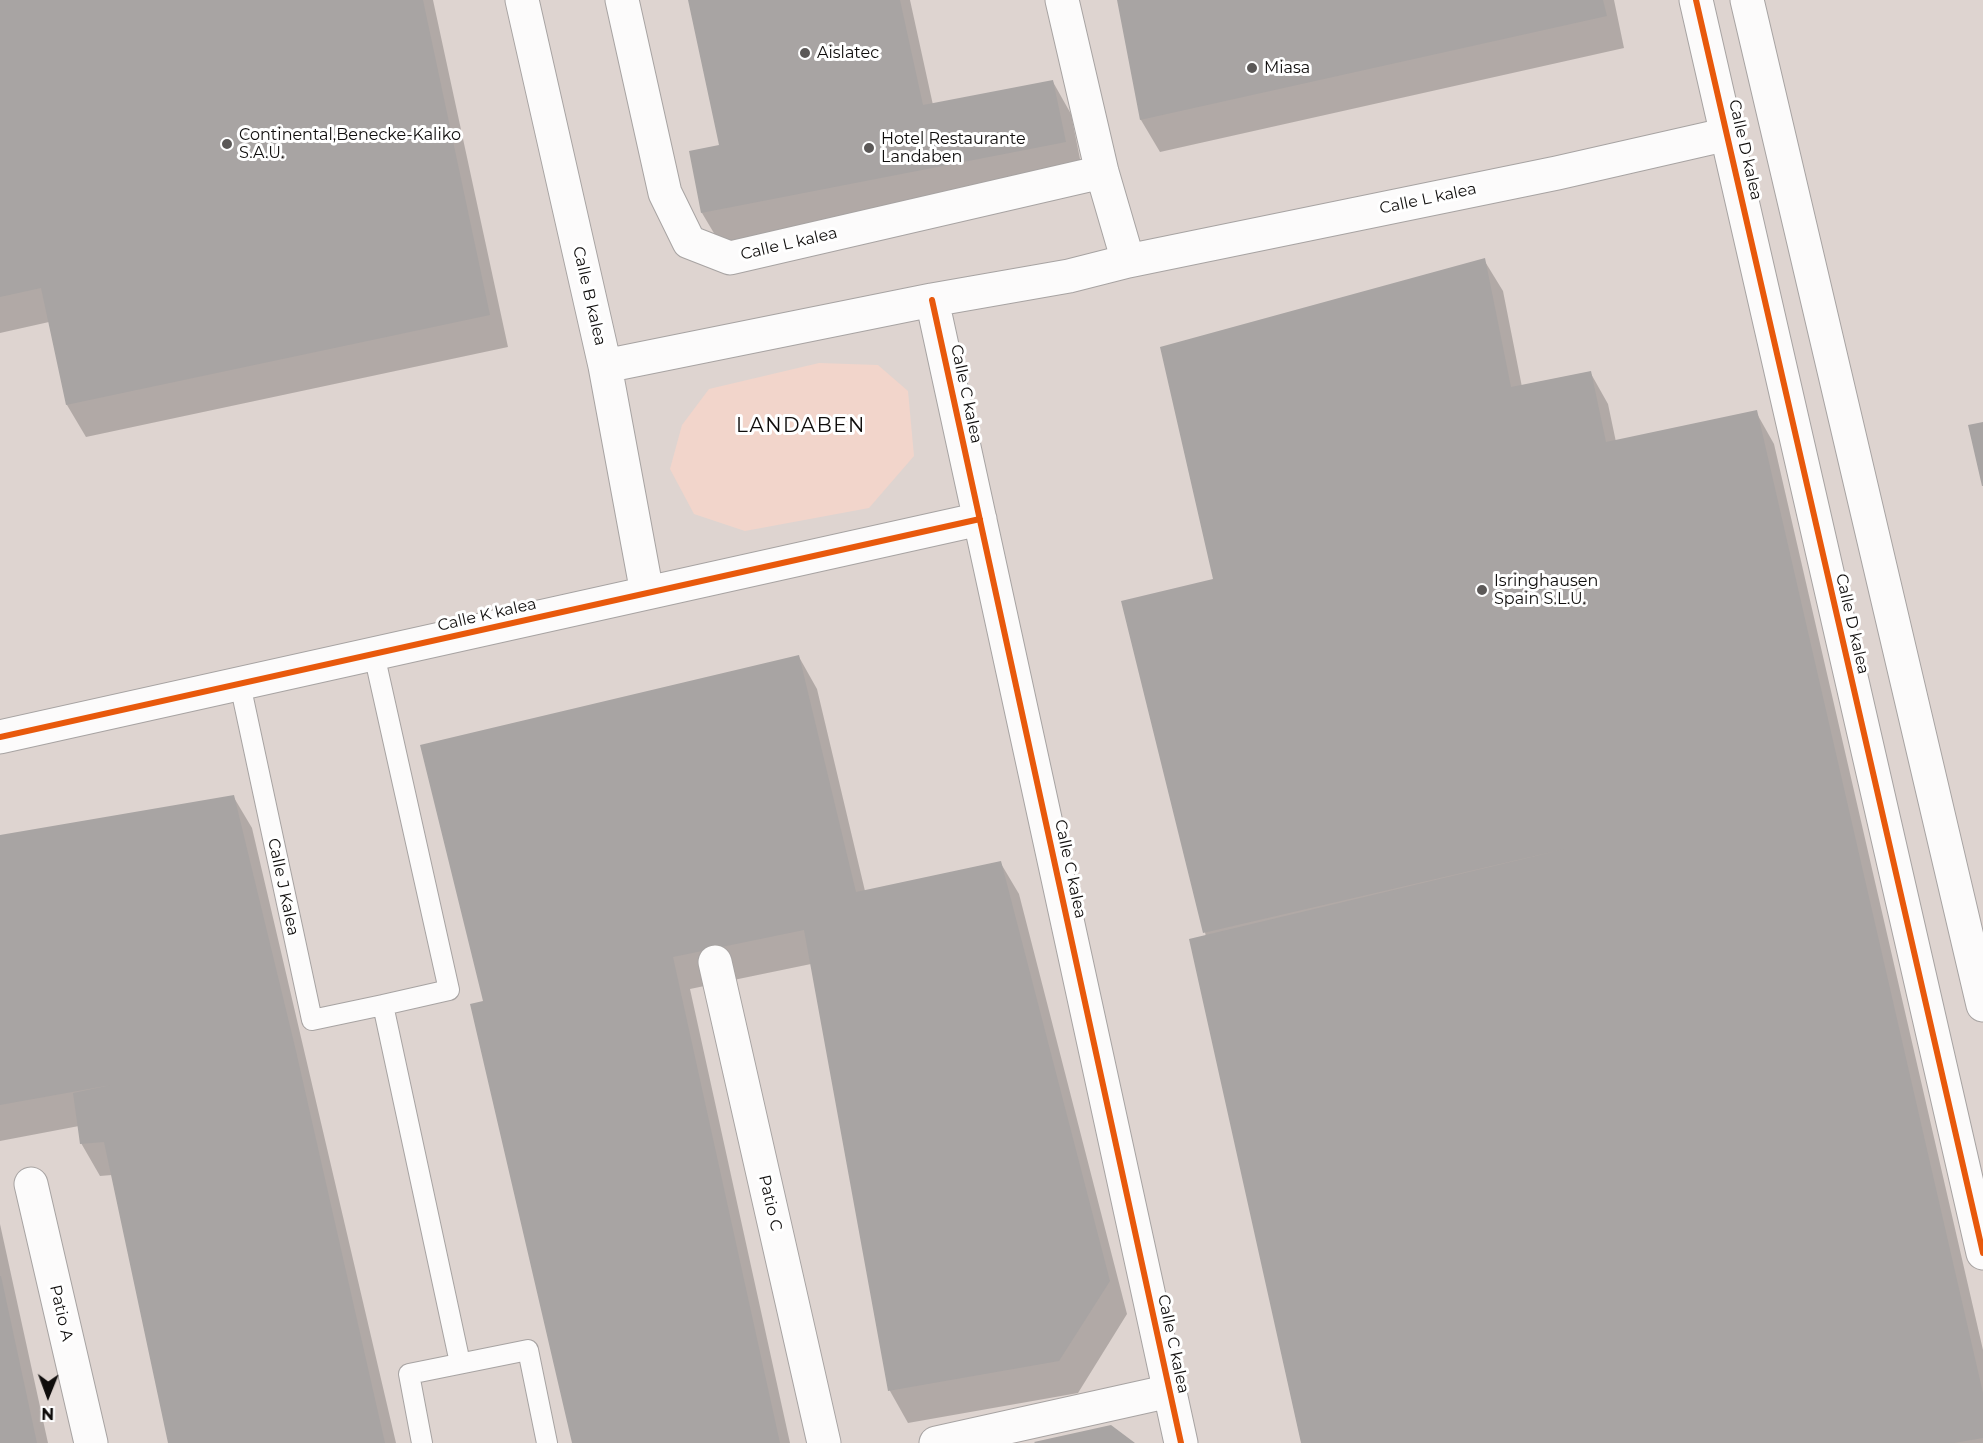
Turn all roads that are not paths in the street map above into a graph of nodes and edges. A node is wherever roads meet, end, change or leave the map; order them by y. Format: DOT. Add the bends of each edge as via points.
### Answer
graph roads {
  1 [pos="522,0"];
  2 [pos="622,0"];
  3 [pos="1062,0"];
  4 [pos="1696,0"];
  5 [pos="1730,0"];
  6 [pos="1747,0"];
  7 [pos="1728,134"];
  8 [pos="1102,172"];
  9 [pos="1128,261"];
  10 [pos="932,300"];
  11 [pos="1824,335"];
  12 [pos="605,366"];
  13 [pos="980,519"];
  14 [pos="647,593"];
  15 [pos="374,654"];
  16 [pos="240,684"];
  17 [pos="0,737"];
  18 [pos="715,962"];
  19 [pos="383,1005"];
  20 [pos="1983,1005"];
  21 [pos="31,1184"];
  22 [pos="1983,1253"];
  23 [pos="460,1363"];
  24 [pos="1170,1391"];
  25 [pos="91,1443"];
  26 [pos="422,1443"];
  27 [pos="547,1443"];
  28 [pos="824,1443"];
  29 [pos="936,1443"];
  30 [pos="1181,1443"];
  1 -- 12 [label="street, Calle B kalea"];
  2 -- 8 [label="street, Calle L kalea" via="665,193 689,242 730,258"];
  3 -- 8 [label="street"];
  4 -- 7 [label="street, Calle D kalea"];
  5 -- 7 [label="street" via="1744,73"];
  6 -- 11 [label="street"];
  7 -- 9 [label="street, Calle L kalea"];
  7 -- 11 [label="street" via="1763,157 1801,306"];
  7 -- 22 [label="street, Calle D kalea"];
  8 -- 9 [label="street"];
  9 -- 10 [label="street, Calle L kalea" via="1069,276"];
  10 -- 12 [label="street, Calle L kalea"];
  10 -- 13 [label="street, Calle C kalea"];
  11 -- 20 [label="street"];
  12 -- 14 [label="street, Calle B kalea"];
  13 -- 14 [label="street, Calle K kalea"];
  13 -- 24 [label="street, Calle C kalea"];
  14 -- 15 [label="street, Calle K kalea"];
  15 -- 16 [label="street, Calle K kalea"];
  15 -- 19 [label="lane, Calle J Kalea" via="449,990"];
  16 -- 17 [label="street, Calle K kalea"];
  16 -- 19 [label="lane, Calle J Kalea" via="312,1020"];
  18 -- 28 [label="street, Patio C"];
  19 -- 23 [label="lane"];
  21 -- 25 [label="street, Patio A"];
  23 -- 26 [label="lane" via="409,1374"];
  23 -- 27 [label="lane" via="528,1350"];
  24 -- 29 [label="street"];
  24 -- 30 [label="street, Calle C kalea"];
}
